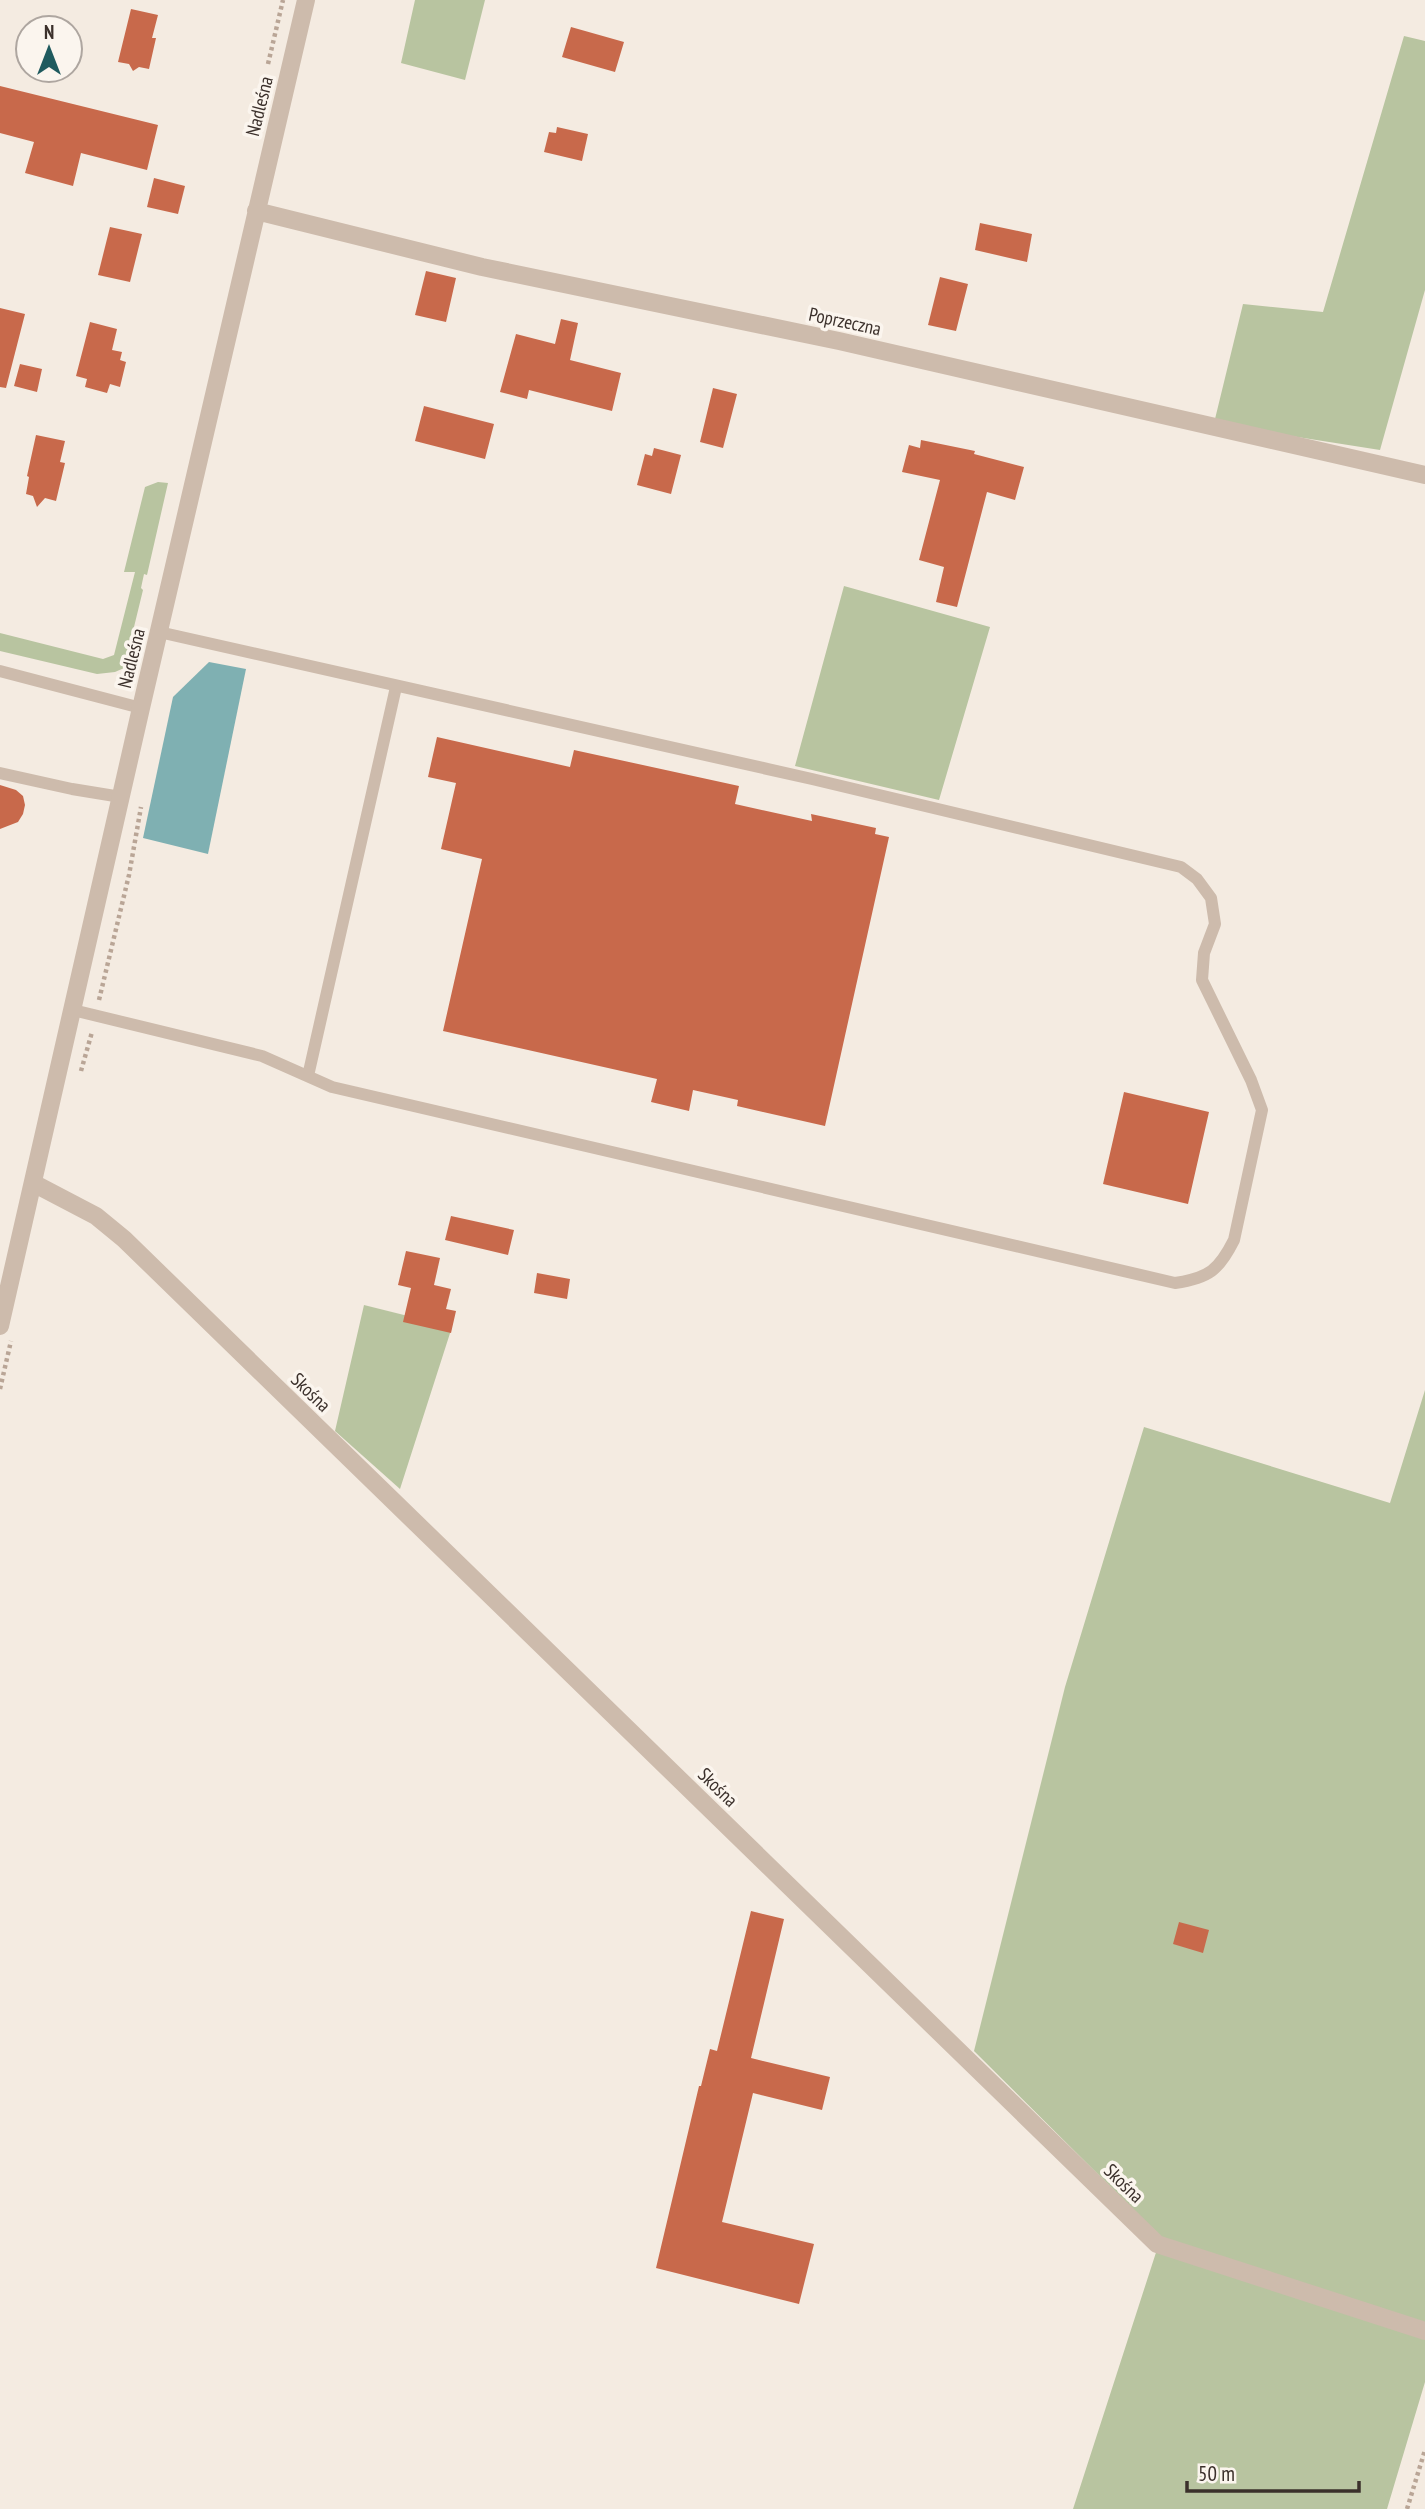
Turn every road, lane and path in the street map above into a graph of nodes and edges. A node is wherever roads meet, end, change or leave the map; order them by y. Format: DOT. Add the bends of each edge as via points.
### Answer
graph roads {
  1 [pos="306,0"];
  2 [pos="256,211"];
  3 [pos="1425,475"];
  4 [pos="159,632"];
  5 [pos="0,671"];
  6 [pos="396,687"];
  7 [pos="141,708"];
  8 [pos="0,773"];
  9 [pos="121,797"];
  10 [pos="73,1010"];
  11 [pos="308,1076"];
  12 [pos="33,1183"];
  13 [pos="0,1326"];
  14 [pos="1425,2331"];
  15 [pos="1425,2450"];
  16 [pos="1407,2509"];
  1 -- 2 [label="street, Nadleśna"];
  2 -- 3 [label="street, Poprzeczna" via="482,267 853,344"];
  2 -- 4 [label="street, Nadleśna"];
  4 -- 6 [label="lane"];
  4 -- 7 [label="street, Nadleśna"];
  5 -- 7 [label="lane"];
  6 -- 11 [label="lane"];
  6 -- 11 [label="lane" via="1181,867 1211,898 1214,924 1204,953 1202,980 1262,1110 1234,1240 1213,1272 1175,1283 332,1087"];
  7 -- 9 [label="street, Nadleśna"];
  8 -- 9 [label="lane"];
  9 -- 10 [label="street, Nadleśna"];
  10 -- 11 [label="lane" via="262,1056"];
  10 -- 12 [label="street, Nadleśna"];
  12 -- 13 [label="street, Nadleśna"];
  12 -- 14 [label="street, Skośna" via="96,1216 124,1239 1157,2244"];
  15 -- 16 [label="path"];
}
